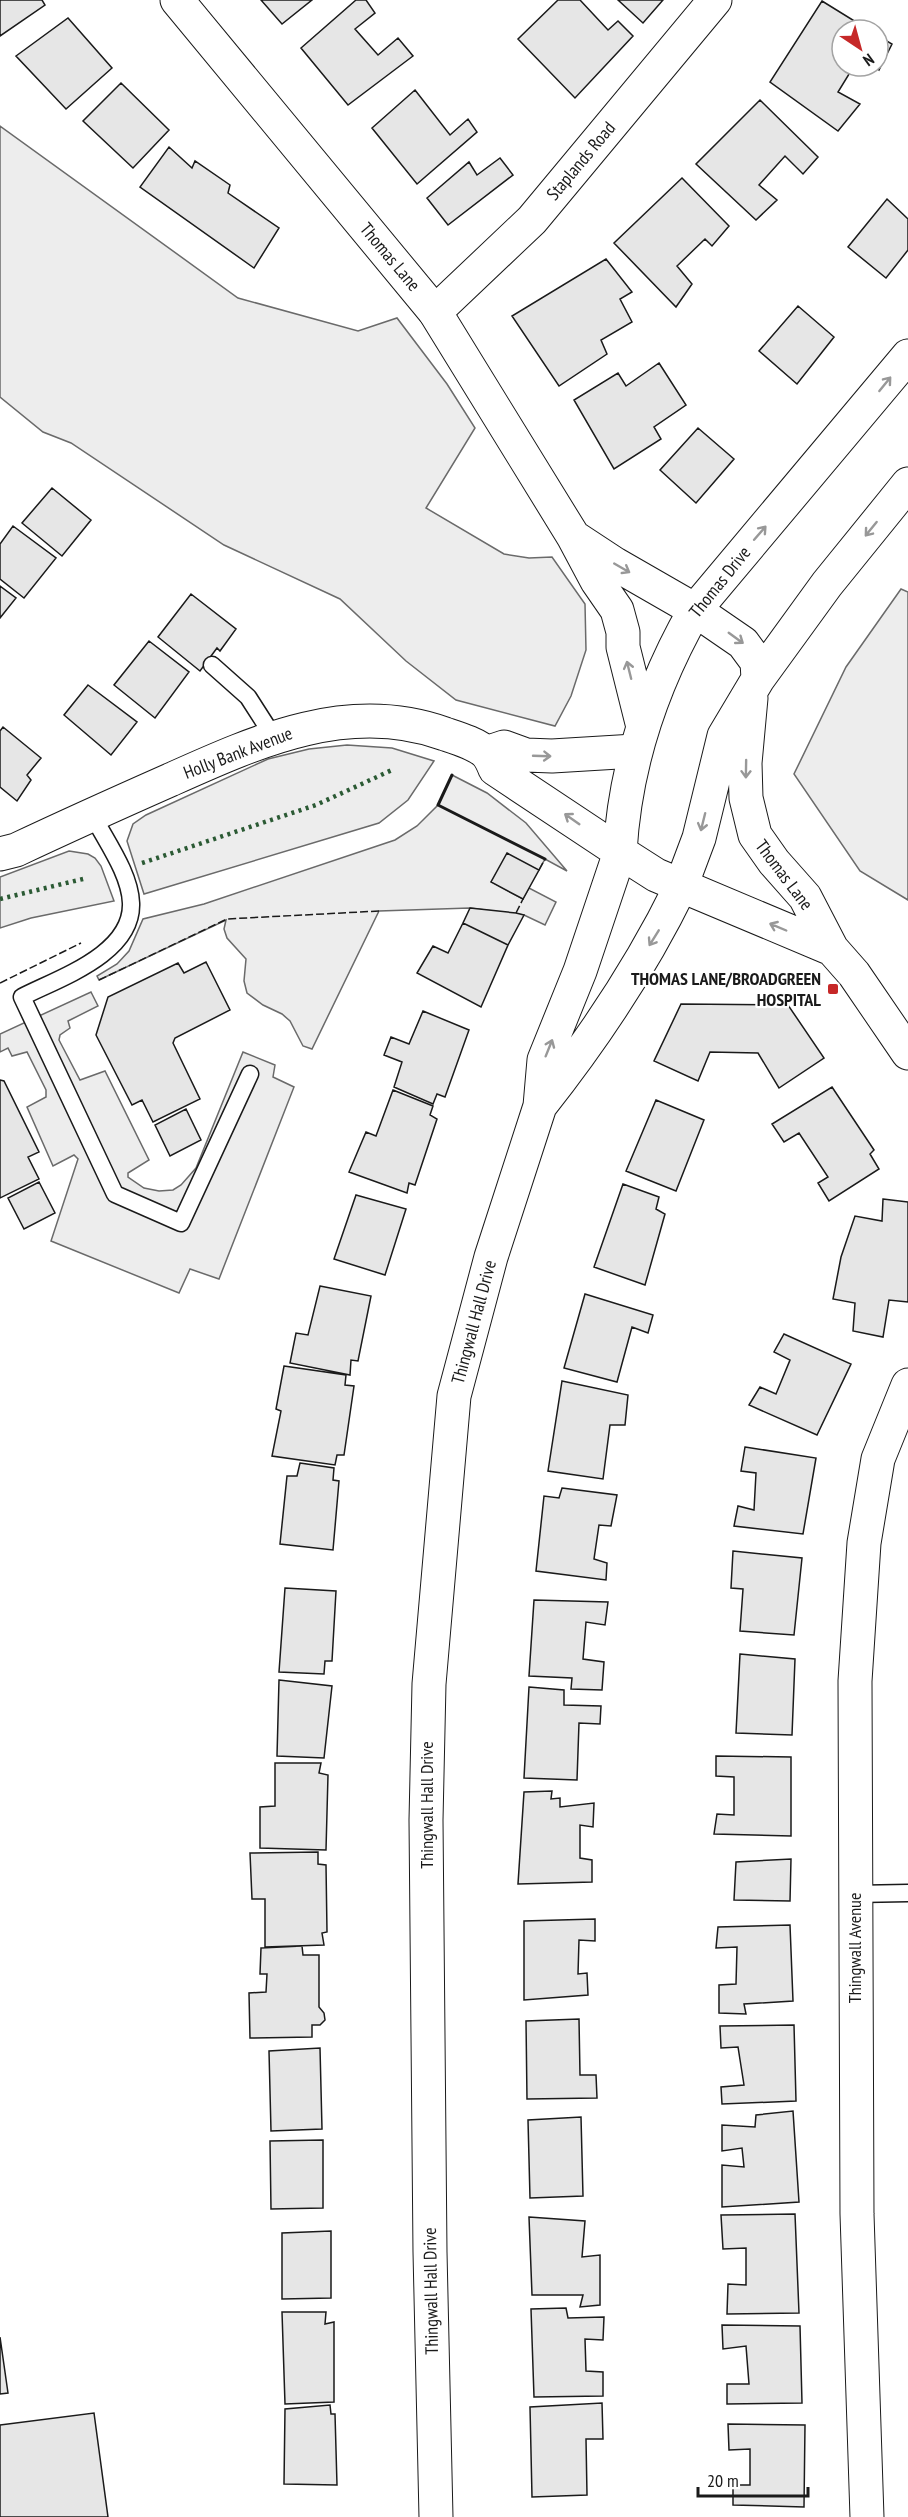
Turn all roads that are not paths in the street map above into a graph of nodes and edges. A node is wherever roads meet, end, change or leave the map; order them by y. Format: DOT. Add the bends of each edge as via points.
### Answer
graph roads {
  1 [pos="177,0"];
  2 [pos="715,0"];
  3 [pos="435,312"];
  4 [pos="908,356"];
  5 [pos="908,484"];
  6 [pos="573,536"];
  7 [pos="695,609"];
  8 [pos="212,665"];
  9 [pos="755,684"];
  10 [pos="273,736"];
  11 [pos="639,739"];
  12 [pos="486,753"];
  13 [pos="92,814"];
  14 [pos="620,852"];
  15 [pos="0,854"];
  16 [pos="681,886"];
  17 [pos="832,949"];
  18 [pos="908,1053"];
  19 [pos="250,1074"];
  20 [pos="540,1106"];
  21 [pos="908,1385"];
  22 [pos="908,1893"];
  23 [pos="854,1894"];
  24 [pos="436,2517"];
  25 [pos="867,2517"];
  1 -- 3 [label="street, Thomas Lane"];
  2 -- 3 [label="street, Staplands Road" via="532,220"];
  3 -- 6 [label="street, Thomas Lane"];
  7 -- 4 [label="street, Thomas Drive, one-way"];
  5 -- 9 [label="street, one-way" via="827,584"];
  6 -- 7 [label="street, Thomas Lane, one-way"];
  11 -- 6 [label="street, Thomas Lane, one-way" via="621,620"];
  7 -- 9 [label="street, Thomas Lane, one-way" via="751,651 757,662"];
  7 -- 11 [label="street, Thomas Drive" via="675,645"];
  8 -- 10 [label="lane" via="248,697"];
  9 -- 16 [label="street, one-way" via="724,736 699,838"];
  9 -- 17 [label="street, Thomas Lane, one-way" via="745,763 750,824 762,846 805,897"];
  10 -- 12 [label="street, Holly Bank Avenue" via="355,720 397,722 431,729"];
  10 -- 13 [label="street, Holly Bank Avenue"];
  12 -- 11 [label="street, Holly Bank Avenue, one-way" via="504,747 526,755 552,756"];
  11 -- 14 [label="street, Thomas Drive" via="622,819"];
  14 -- 12 [label="street, Holly Bank Avenue, one-way" via="495,769"];
  13 -- 15 [label="street, Holly Bank Avenue"];
  13 -- 19 [label="lane" via="125,879 131,904 124,928 114,946 22,997 115,1194 182,1223"];
  14 -- 16 [label="street, Thomas Lane"];
  20 -- 14 [label="street, Thingwall Hall Drive, one-way" via="544,1060 580,971"];
  17 -- 16 [label="street, Thomas Lane, one-way"];
  16 -- 20 [label="street, Thingwall Hall Drive, one-way" via="644,954 571,1067"];
  17 -- 18 [label="street, Thomas Lane" via="854,974"];
  20 -- 24 [label="street, Thingwall Hall Drive" via="491,1257 454,1396 429,1684 426,1832"];
  21 -- 23 [label="street, Thingwall Avenue" via="878,1459 864,1544 855,1682"];
  22 -- 23 [label="lane"];
  23 -- 25 [label="street, Thingwall Avenue" via="857,2214"];
}
